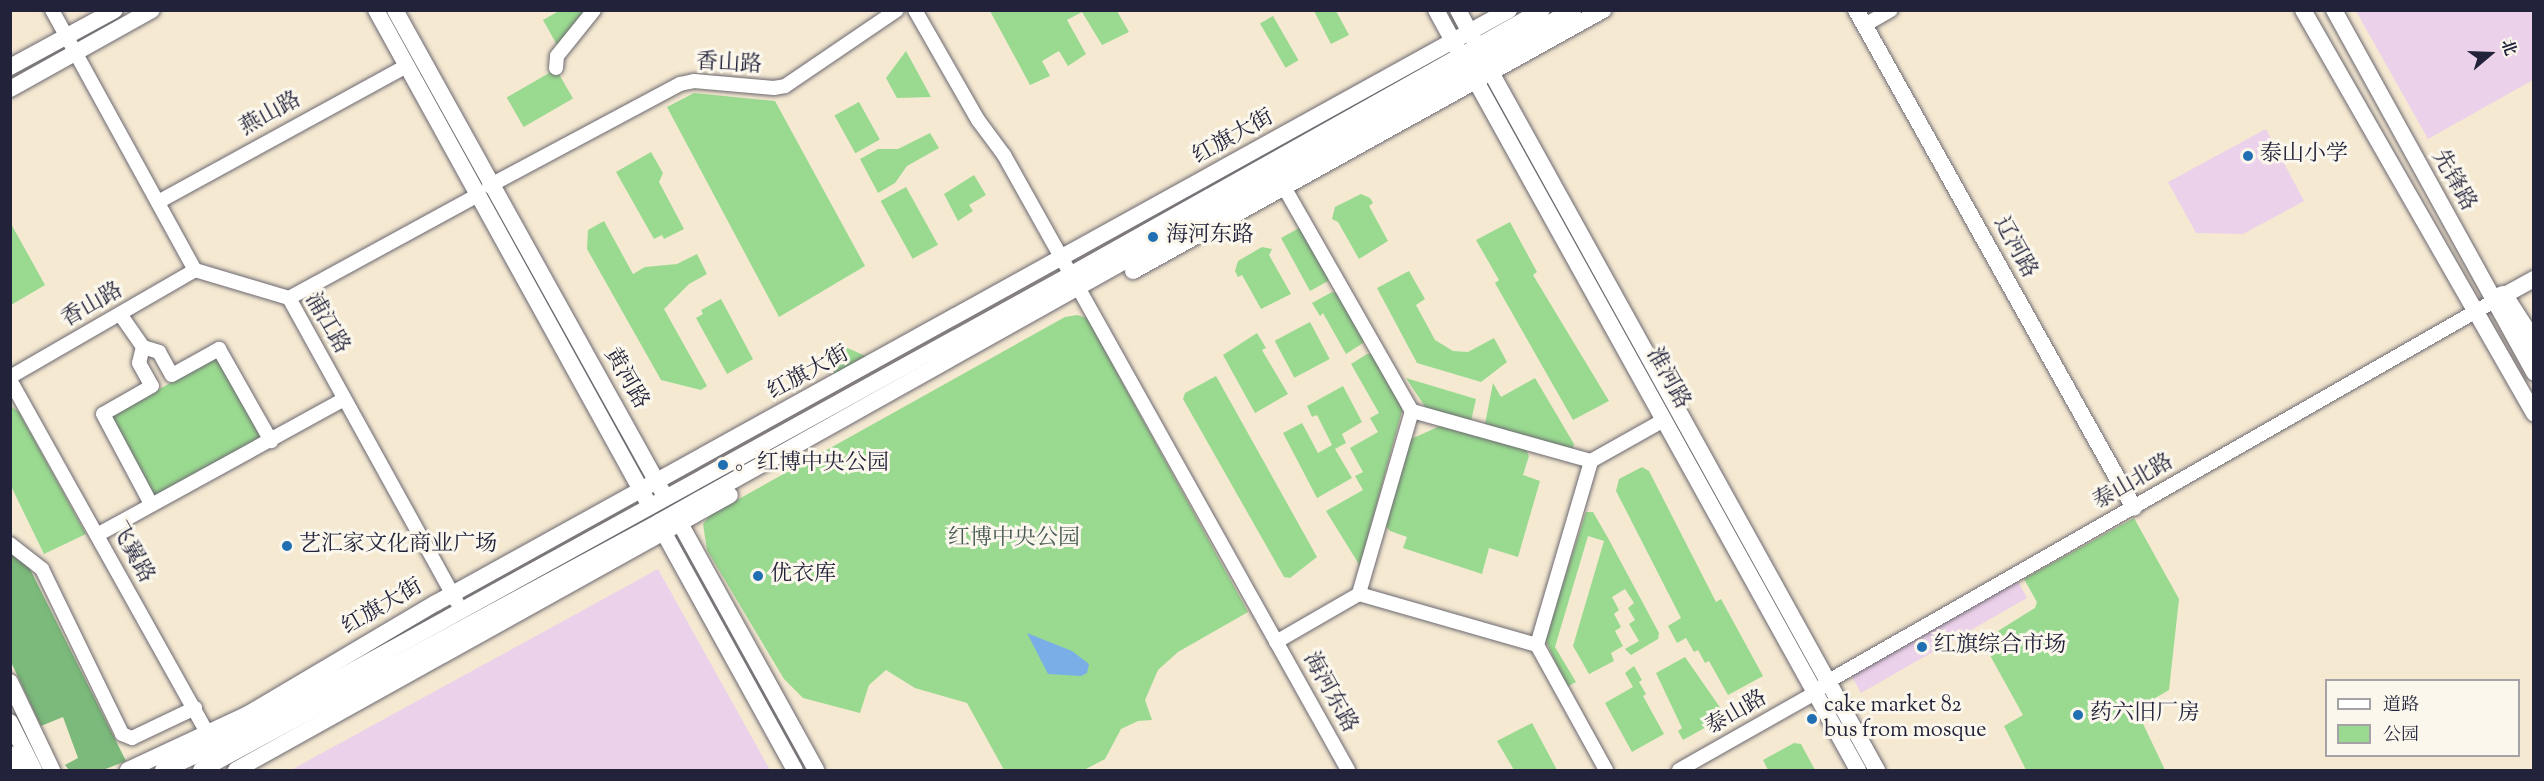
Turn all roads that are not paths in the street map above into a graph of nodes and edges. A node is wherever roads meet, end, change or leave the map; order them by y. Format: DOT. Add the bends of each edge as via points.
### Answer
graph roads {
  1 [pos="52,10"];
  2 [pos="115,10"];
  3 [pos="152,10"];
  4 [pos="376,10"];
  5 [pos="395,10"];
  6 [pos="594,10"];
  7 [pos="897,10"];
  8 [pos="915,10"];
  9 [pos="1436,10"];
  10 [pos="1458,10"];
  11 [pos="1509,10"];
  12 [pos="1542,10"];
  13 [pos="1573,10"];
  14 [pos="1603,10"];
  15 [pos="1856,10"];
  16 [pos="1891,10"];
  17 [pos="2303,10"];
  18 [pos="2334,10"];
  19 [pos="1867,16"];
  20 [pos="66,37"];
  21 [pos="75,53"];
  22 [pos="1481,53"];
  23 [pos="1465,62"];
  24 [pos="406,66"];
  25 [pos="10,67"];
  26 [pos="556,68"];
  27 [pos="10,89"];
  28 [pos="1281,182"];
  29 [pos="484,190"];
  30 [pos="158,202"];
  31 [pos="1060,258"];
  32 [pos="195,270"];
  33 [pos="2534,279"];
  34 [pos="1077,287"];
  35 [pos="289,298"];
  36 [pos="2498,299"];
  37 [pos="2475,312"];
  38 [pos="120,314"];
  39 [pos="2534,344"];
  40 [pos="143,347"];
  41 [pos="2534,372"];
  42 [pos="172,375"];
  43 [pos="10,378"];
  44 [pos="152,386"];
  45 [pos="344,399"];
  46 [pos="1412,411"];
  47 [pos="2534,414"];
  48 [pos="1664,420"];
  49 [pos="271,441"];
  50 [pos="1591,461"];
  51 [pos="662,490"];
  52 [pos="646,499"];
  53 [pos="151,504"];
  54 [pos="2137,506"];
  55 [pos="677,519"];
  56 [pos="661,527"];
  57 [pos="97,535"];
  58 [pos="10,544"];
  59 [pos="453,594"];
  60 [pos="1359,594"];
  61 [pos="462,610"];
  62 [pos="1276,642"];
  63 [pos="1537,645"];
  64 [pos="10,682"];
  65 [pos="1821,687"];
  66 [pos="195,708"];
  67 [pos="10,722"];
  68 [pos="211,741"];
  69 [pos="10,754"];
  70 [pos="48,769"];
  71 [pos="18,771"];
  72 [pos="128,771"];
  73 [pos="164,771"];
  74 [pos="201,771"];
  75 [pos="236,771"];
  76 [pos="795,771"];
  77 [pos="816,771"];
  78 [pos="1348,771"];
  79 [pos="1606,771"];
  80 [pos="1679,771"];
  81 [pos="1858,771"];
  82 [pos="1877,771"];
  1 -- 20 [label="street"];
  2 -- 20 [label="main road"];
  3 -- 21 [label="main road"];
  4 -- 24 [label="main road, 黄河路"];
  5 -- 29 [label="main road, 黄河路"];
  6 -- 26 [label="street" via="557,56"];
  7 -- 29 [label="street, 香山路" via="786,86 694,81 680,84"];
  8 -- 31 [label="street, 海河东路" via="978,120 1004,155"];
  9 -- 23 [label="main road, 淮河路"];
  10 -- 22 [label="main road, 淮河路"];
  11 -- 22 [label="main road, 红旗大街"];
  12 -- 22 [label="main road, 红旗大街"];
  13 -- 22 [label="main road, 红旗大街"];
  14 -- 22 [label="main road, 红旗大街"];
  15 -- 54 [label="main road, 辽河路"];
  16 -- 19 [label="street"];
  17 -- 37 [label="main road"];
  18 -- 36 [label="main road, 先锋路"];
  19 -- 54 [label="main road, 辽河路"];
  20 -- 21 [label="street"];
  20 -- 25 [label="main road"];
  21 -- 27 [label="main road"];
  21 -- 30 [label="street"];
  22 -- 23 [label="main road, 红旗大街"];
  22 -- 23 [label="main road, 红旗大街"];
  22 -- 65 [label="main road, 淮河路"];
  23 -- 28 [label="main road, 红旗大街"];
  23 -- 31 [label="main road, 红旗大街"];
  23 -- 34 [label="main road, 红旗大街"];
  23 -- 48 [label="main road, 淮河路"];
  24 -- 29 [label="main road, 黄河路"];
  24 -- 30 [label="street, 燕山路"];
  28 -- 34 [label="main road, 红旗大街"];
  28 -- 46 [label="street"];
  29 -- 35 [label="street, 香山路"];
  29 -- 51 [label="main road, 黄河路"];
  29 -- 52 [label="main road, 黄河路"];
  30 -- 32 [label="street"];
  31 -- 34 [label="street, 海河东路"];
  31 -- 51 [label="main road, 红旗大街"];
  32 -- 35 [label="street, 浦江路"];
  32 -- 38 [label="street, 香山路"];
  33 -- 36 [label="main road"];
  34 -- 51 [label="main road, 红旗大街"];
  34 -- 55 [label="main road, 红旗大街"];
  34 -- 62 [label="street, 海河东路"];
  35 -- 45 [label="street, 浦江路"];
  36 -- 37 [label="street, 泰山北路"];
  36 -- 39 [label="highway"];
  36 -- 41 [label="main road, 先锋路"];
  37 -- 47 [label="main road"];
  37 -- 54 [label="street, 泰山北路"];
  38 -- 40 [label="street"];
  38 -- 43 [label="street, 香山路"];
  40 -- 42 [label="street" via="159,352"];
  40 -- 44 [label="street" via="138,363"];
  42 -- 44 [label="street"];
  42 -- 49 [label="street" via="219,350"];
  43 -- 57 [label="street, 飞翼路"];
  44 -- 53 [label="street" via="103,414"];
  45 -- 49 [label="street"];
  45 -- 59 [label="street, 浦江路"];
  46 -- 50 [label="street"];
  46 -- 60 [label="street"];
  48 -- 50 [label="street"];
  48 -- 65 [label="main road, 淮河路"];
  49 -- 53 [label="street"];
  50 -- 63 [label="street"];
  51 -- 52 [label="main road, 红旗大街"];
  51 -- 55 [label="main road, 黄河路"];
  52 -- 56 [label="main road, 黄河路"];
  52 -- 59 [label="main road, 红旗大街"];
  52 -- 61 [label="main road, 红旗大街"];
  53 -- 57 [label="street"];
  54 -- 65 [label="street, 泰山北路"];
  55 -- 56 [label="main road, 红旗大街"];
  55 -- 77 [label="main road, 黄河路"];
  56 -- 74 [label="main road, 红旗大街"];
  56 -- 75 [label="main road, 红旗大街"];
  56 -- 76 [label="main road, 黄河路"];
  57 -- 66 [label="street, 飞翼路"];
  58 -- 66 [label="street" via="42,569 122,734 132,738"];
  59 -- 61 [label="street, 浦江路"];
  59 -- 68 [label="main road, 红旗大街"];
  60 -- 62 [label="street"];
  60 -- 63 [label="street"];
  61 -- 68 [label="main road, 红旗大街"];
  62 -- 78 [label="street, 海河东路"];
  63 -- 79 [label="street"];
  64 -- 70 [label="main road"];
  65 -- 80 [label="street, 泰山路"];
  65 -- 81 [label="main road, 淮河路"];
  65 -- 82 [label="main road, 淮河路"];
  66 -- 68 [label="street, 飞翼路"];
  67 -- 70 [label="main road"];
  68 -- 72 [label="main road, 红旗大街"];
  68 -- 73 [label="main road, 红旗大街"];
  69 -- 71 [label="main road"];
}
